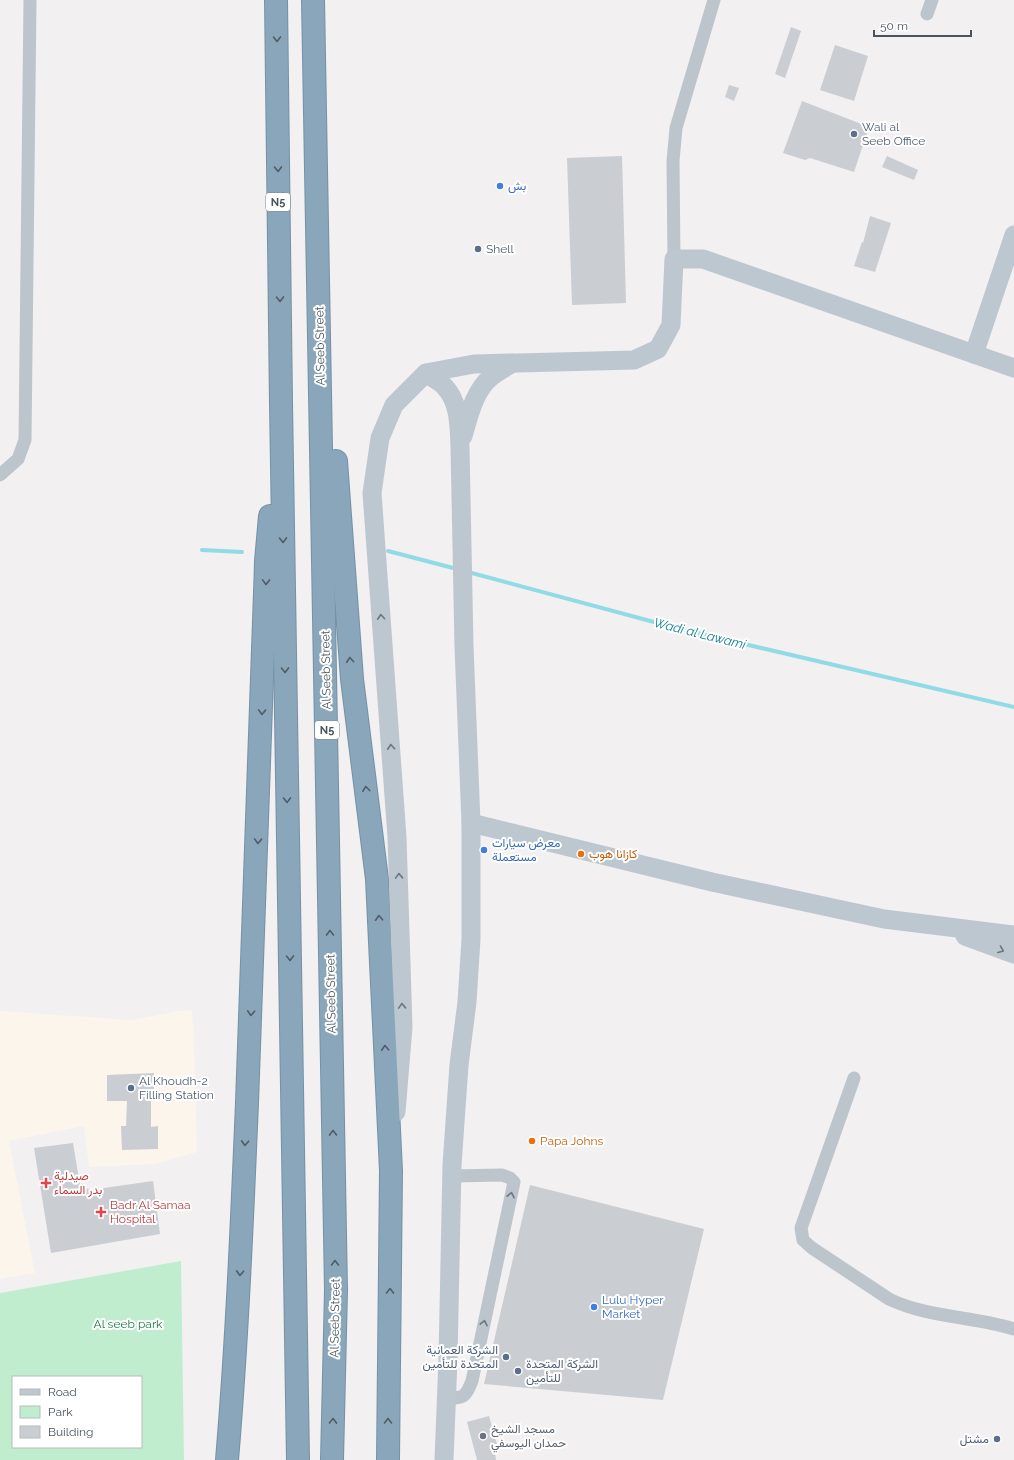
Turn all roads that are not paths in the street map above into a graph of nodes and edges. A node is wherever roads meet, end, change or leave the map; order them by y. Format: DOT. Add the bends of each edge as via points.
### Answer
graph roads {
  1 [pos="30,0"];
  2 [pos="276,0"];
  3 [pos="313,0"];
  4 [pos="714,0"];
  5 [pos="932,0"];
  6 [pos="927,14"];
  7 [pos="316,134"];
  8 [pos="1014,235"];
  9 [pos="674,259"];
  10 [pos="974,354"];
  11 [pos="513,363"];
  12 [pos="1014,368"];
  13 [pos="426,373"];
  14 [pos="281,403"];
  15 [pos="460,447"];
  16 [pos="0,475"];
  17 [pos="471,823"];
  18 [pos="939,926"];
  19 [pos="1014,934"];
  20 [pos="1014,954"];
  21 [pos="854,1078"];
  22 [pos="391,1171"];
  23 [pos="452,1176"];
  24 [pos="1014,1329"];
  25 [pos="235,1368"];
  26 [pos="446,1398"];
  27 [pos="227,1460"];
  28 [pos="233,1460"];
  29 [pos="298,1460"];
  30 [pos="332,1460"];
  31 [pos="388,1460"];
  32 [pos="444,1460"];
  1 -- 16 [label="street" via="24,440 18,459"];
  2 -- 14 [label="highway, N5, one-way"];
  3 -- 7 [label="highway, Al Seeb Street / N5"];
  4 -- 9 [label="street" via="676,128 673,162"];
  5 -- 6 [label="street"];
  22 -- 7 [label="highway, one-way" via="377,879 352,679 331,394"];
  30 -- 7 [label="highway, Al Seeb Street / N5, one-way" via="336,1290"];
  8 -- 10 [label="street"];
  9 -- 10 [label="street" via="703,259"];
  9 -- 11 [label="street" via="671,324 658,349 634,360"];
  10 -- 12 [label="street"];
  11 -- 13 [label="street" via="474,364"];
  11 -- 15 [label="street" via="490,377 478,394"];
  13 -- 15 [label="street" via="445,387 453,398 458,416"];
  22 -- 13 [label="street, one-way" via="403,1027 397,837 372,493 380,438 394,405"];
  14 -- 25 [label="highway, one-way" via="266,561 258,857"];
  14 -- 29 [label="highway, N5, one-way"];
  15 -- 17 [label="street"];
  17 -- 18 [label="street" via="712,882 884,919"];
  17 -- 23 [label="street" via="471,940"];
  18 -- 19 [label="street"];
  18 -- 20 [label="street, one-way"];
  21 -- 24 [label="street" via="801,1228 803,1240 900,1305"];
  31 -- 22 [label="highway, one-way"];
  23 -- 26 [label="street"];
  26 -- 23 [label="street, one-way" via="460,1398 467,1393 472,1381 514,1182 502,1175"];
  25 -- 27 [label="highway"];
  25 -- 28 [label="highway"];
  26 -- 32 [label="street"];
}
